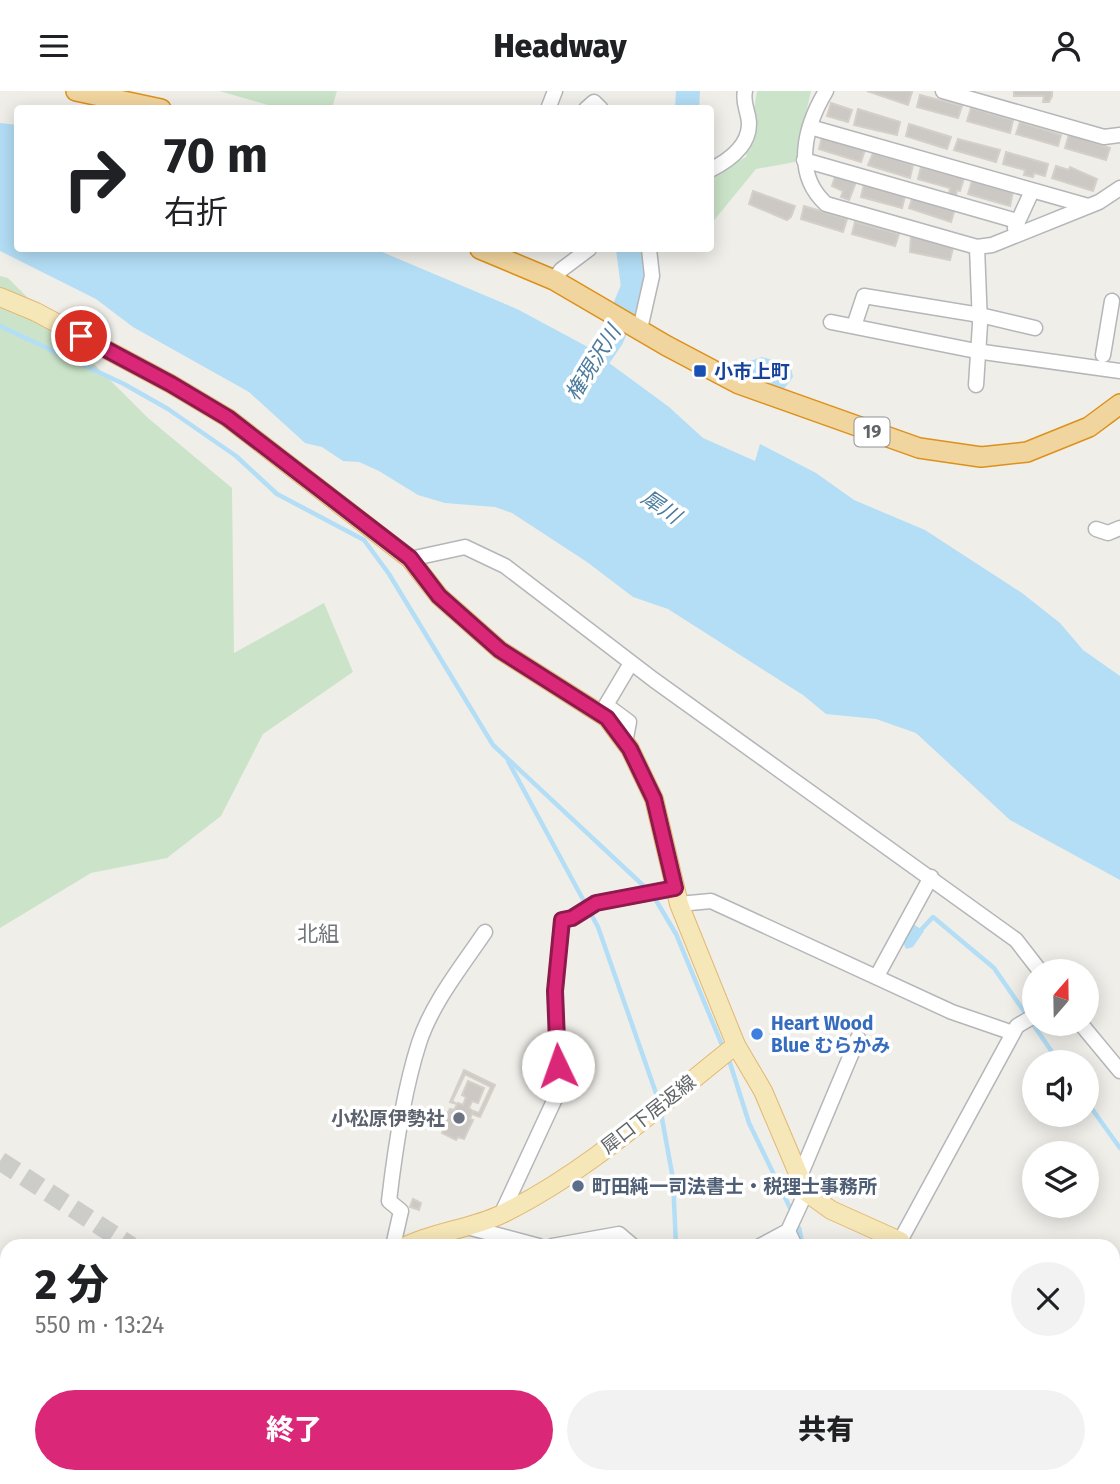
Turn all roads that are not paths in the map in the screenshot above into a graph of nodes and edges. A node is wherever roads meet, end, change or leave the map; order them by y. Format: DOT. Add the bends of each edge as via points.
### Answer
graph roads {
  1 [pos="76,91"];
  2 [pos="745,91"];
  3 [pos="826,91"];
  4 [pos="943,91"];
  5 [pos="142,105"];
  6 [pos="810,127"];
  7 [pos="1120,135"];
  8 [pos="804,160"];
  9 [pos="714,167"];
  10 [pos="1120,188"];
  11 [pos="1032,191"];
  12 [pos="1088,206"];
  13 [pos="1017,221"];
  14 [pos="1012,237"];
  15 [pos="977,247"];
  16 [pos="487,252"];
  17 [pos="585,252"];
  18 [pos="649,252"];
  19 [pos="554,280"];
  20 [pos="0,297"];
  21 [pos="1112,301"];
  22 [pos="980,315"];
  23 [pos="1115,320"];
  24 [pos="831,322"];
  25 [pos="636,326"];
  26 [pos="854,326"];
  27 [pos="1035,328"];
  28 [pos="979,351"];
  29 [pos="1103,355"];
  30 [pos="1120,372"];
  31 [pos="976,385"];
  32 [pos="1120,404"];
  33 [pos="1120,528"];
  34 [pos="1096,529"];
  35 [pos="410,558"];
  36 [pos="631,663"];
  37 [pos="625,743"];
  38 [pos="931,877"];
  39 [pos="677,896"];
  40 [pos="485,932"];
  41 [pos="1031,959"];
  42 [pos="877,976"];
  43 [pos="1022,1024"];
  44 [pos="1015,1029"];
  45 [pos="1091,1036"];
  46 [pos="858,1038"];
  47 [pos="736,1045"];
  48 [pos="1120,1071"];
  49 [pos="803,1184"];
  50 [pos="501,1215"];
  51 [pos="467,1227"];
  52 [pos="788,1231"];
  53 [pos="395,1239"];
  54 [pos="421,1239"];
  55 [pos="512,1239"];
  56 [pos="591,1239"];
  57 [pos="625,1239"];
  58 [pos="773,1239"];
  59 [pos="792,1239"];
  60 [pos="893,1239"];
  61 [pos="903,1239"];
  1 -- 5 [label="highway"];
  2 -- 9 [label="street" via="746,135 739,150"];
  3 -- 6 [label="street"];
  4 -- 7 [label="street" via="1104,137"];
  6 -- 8 [label="street" via="803,144"];
  6 -- 11 [label="street"];
  8 -- 13 [label="street"];
  8 -- 15 [label="street" via="812,192 826,204"];
  10 -- 12 [label="street"];
  11 -- 12 [label="street"];
  11 -- 13 [label="street"];
  12 -- 14 [label="street"];
  13 -- 14 [label="street"];
  14 -- 15 [label="street"];
  15 -- 22 [label="street"];
  16 -- 19 [label="highway, 19"];
  17 -- 19 [label="street"];
  18 -- 25 [label="street" via="652,276"];
  19 -- 25 [label="highway, 19"];
  20 -- 35 [label="main road" via="36,312 228,418"];
  21 -- 23 [label="street"];
  22 -- 26 [label="street" via="864,296"];
  22 -- 27 [label="street"];
  22 -- 28 [label="street"];
  23 -- 29 [label="street"];
  24 -- 26 [label="street"];
  25 -- 32 [label="highway, 19" via="739,384 907,444 950,454 981,457 1027,452 1089,427"];
  26 -- 28 [label="street"];
  28 -- 30 [label="street"];
  28 -- 31 [label="street"];
  33 -- 34 [label="street" via="1108,533"];
  35 -- 36 [label="street" via="465,547 505,566"];
  35 -- 37 [label="main road" via="439,596 500,650 607,718"];
  36 -- 37 [label="street" via="607,705 629,722"];
  36 -- 38 [label="street"];
  37 -- 39 [label="main road" via="654,799"];
  38 -- 41 [label="street" via="1016,940"];
  38 -- 42 [label="street"];
  39 -- 42 [label="street" via="711,901"];
  39 -- 47 [label="main road"];
  39 -- 50 [label="street" via="596,903 562,920 557,959 559,1090"];
  40 -- 53 [label="street" via="450,983 420,1041 395,1152 389,1201 401,1211"];
  42 -- 44 [label="street" via="952,1012"];
  43 -- 44 [label="street"];
  44 -- 61 [label="street"];
  45 -- 48 [label="street"];
  46 -- 49 [label="street"];
  47 -- 49 [label="main road" via="763,1091"];
  47 -- 50 [label="main road, 犀口下居返線" via="594,1156"];
  49 -- 52 [label="street"];
  49 -- 60 [label="main road" via="831,1210"];
  50 -- 51 [label="main road, 犀口下居返線"];
  51 -- 54 [label="main road, 犀口下居返線"];
  51 -- 55 [label="street"];
  52 -- 58 [label="street"];
  52 -- 59 [label="street"];
  56 -- 57 [label="street" via="619,1234"];
}
